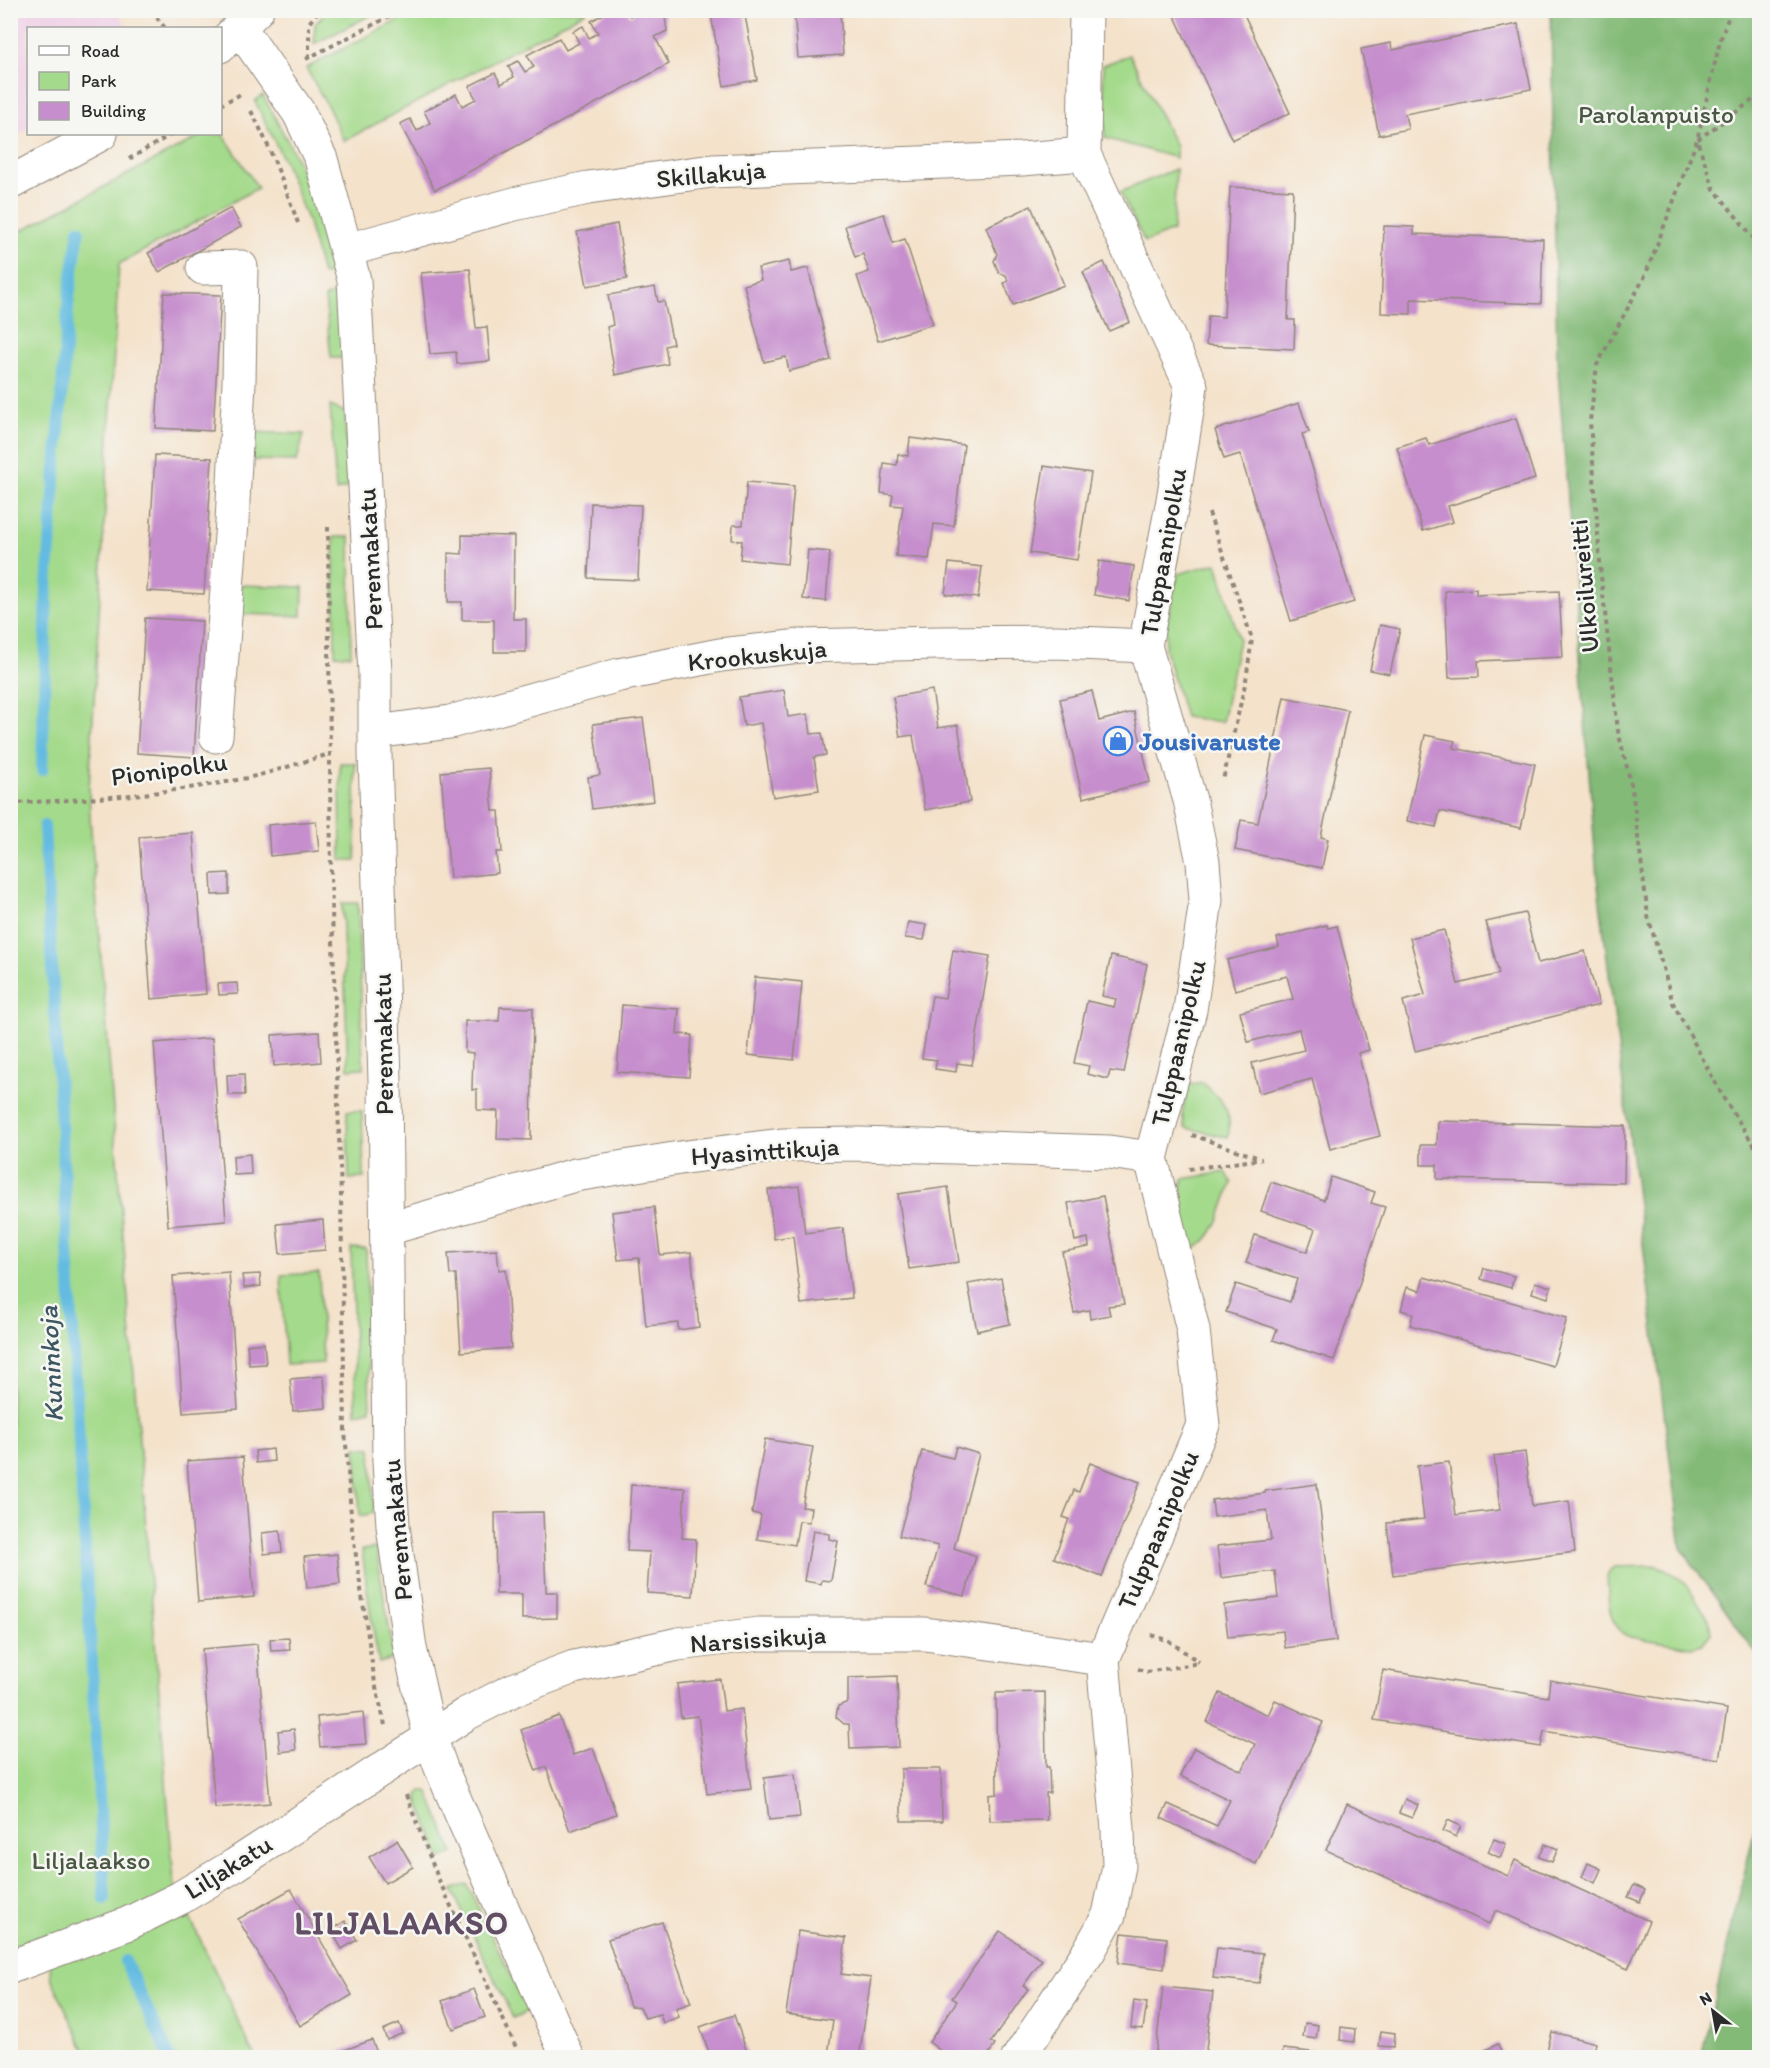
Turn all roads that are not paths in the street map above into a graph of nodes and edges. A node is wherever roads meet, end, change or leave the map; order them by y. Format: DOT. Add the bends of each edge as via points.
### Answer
graph roads {
  1 [pos="1086,10"];
  2 [pos="239,28"];
  3 [pos="98,135"];
  4 [pos="1084,154"];
  5 [pos="10,183"];
  6 [pos="347,250"];
  7 [pos="203,268"];
  8 [pos="1145,646"];
  9 [pos="376,732"];
  10 [pos="216,736"];
  11 [pos="1153,1165"];
  12 [pos="387,1229"];
  13 [pos="1109,1645"];
  14 [pos="430,1737"];
  15 [pos="10,1966"];
  16 [pos="567,2058"];
  17 [pos="1018,2058"];
  1 -- 4 [label="street, Tulppaanipolku"];
  2 -- 6 [label="street, Perennakatu" via="299,113 321,159"];
  3 -- 5 [label="street"];
  4 -- 6 [label="street, Skillakuja" via="712,171 588,188"];
  4 -- 8 [label="street, Tulppaanipolku" via="1191,386"];
  6 -- 9 [label="street, Perennakatu" via="354,280 368,512"];
  7 -- 10 [label="street" via="241,267 232,522"];
  8 -- 9 [label="street, Krookuskuja" via="1057,642 800,646 720,655 620,675 450,722"];
  8 -- 11 [label="street, Tulppaanipolku" via="1190,800 1203,862 1206,900 1190,1010 1159,1126"];
  9 -- 12 [label="street, Perennakatu"];
  11 -- 12 [label="street, Hyasinttikuja" via="1108,1152 860,1144 783,1146 575,1175"];
  11 -- 13 [label="street, Tulppaanipolku" via="1193,1330 1203,1425"];
  12 -- 14 [label="street, Perennakatu" via="393,1526 410,1648"];
  13 -- 14 [label="street, Narsissikuja" via="925,1634 759,1634 678,1644 574,1667 513,1690"];
  13 -- 17 [label="street, Tulppaanipolku" via="1119,1866 1109,1914"];
  14 -- 15 [label="street, Liljakatu" via="180,1898 127,1924"];
  14 -- 16 [label="street, Perennakatu"];
}
